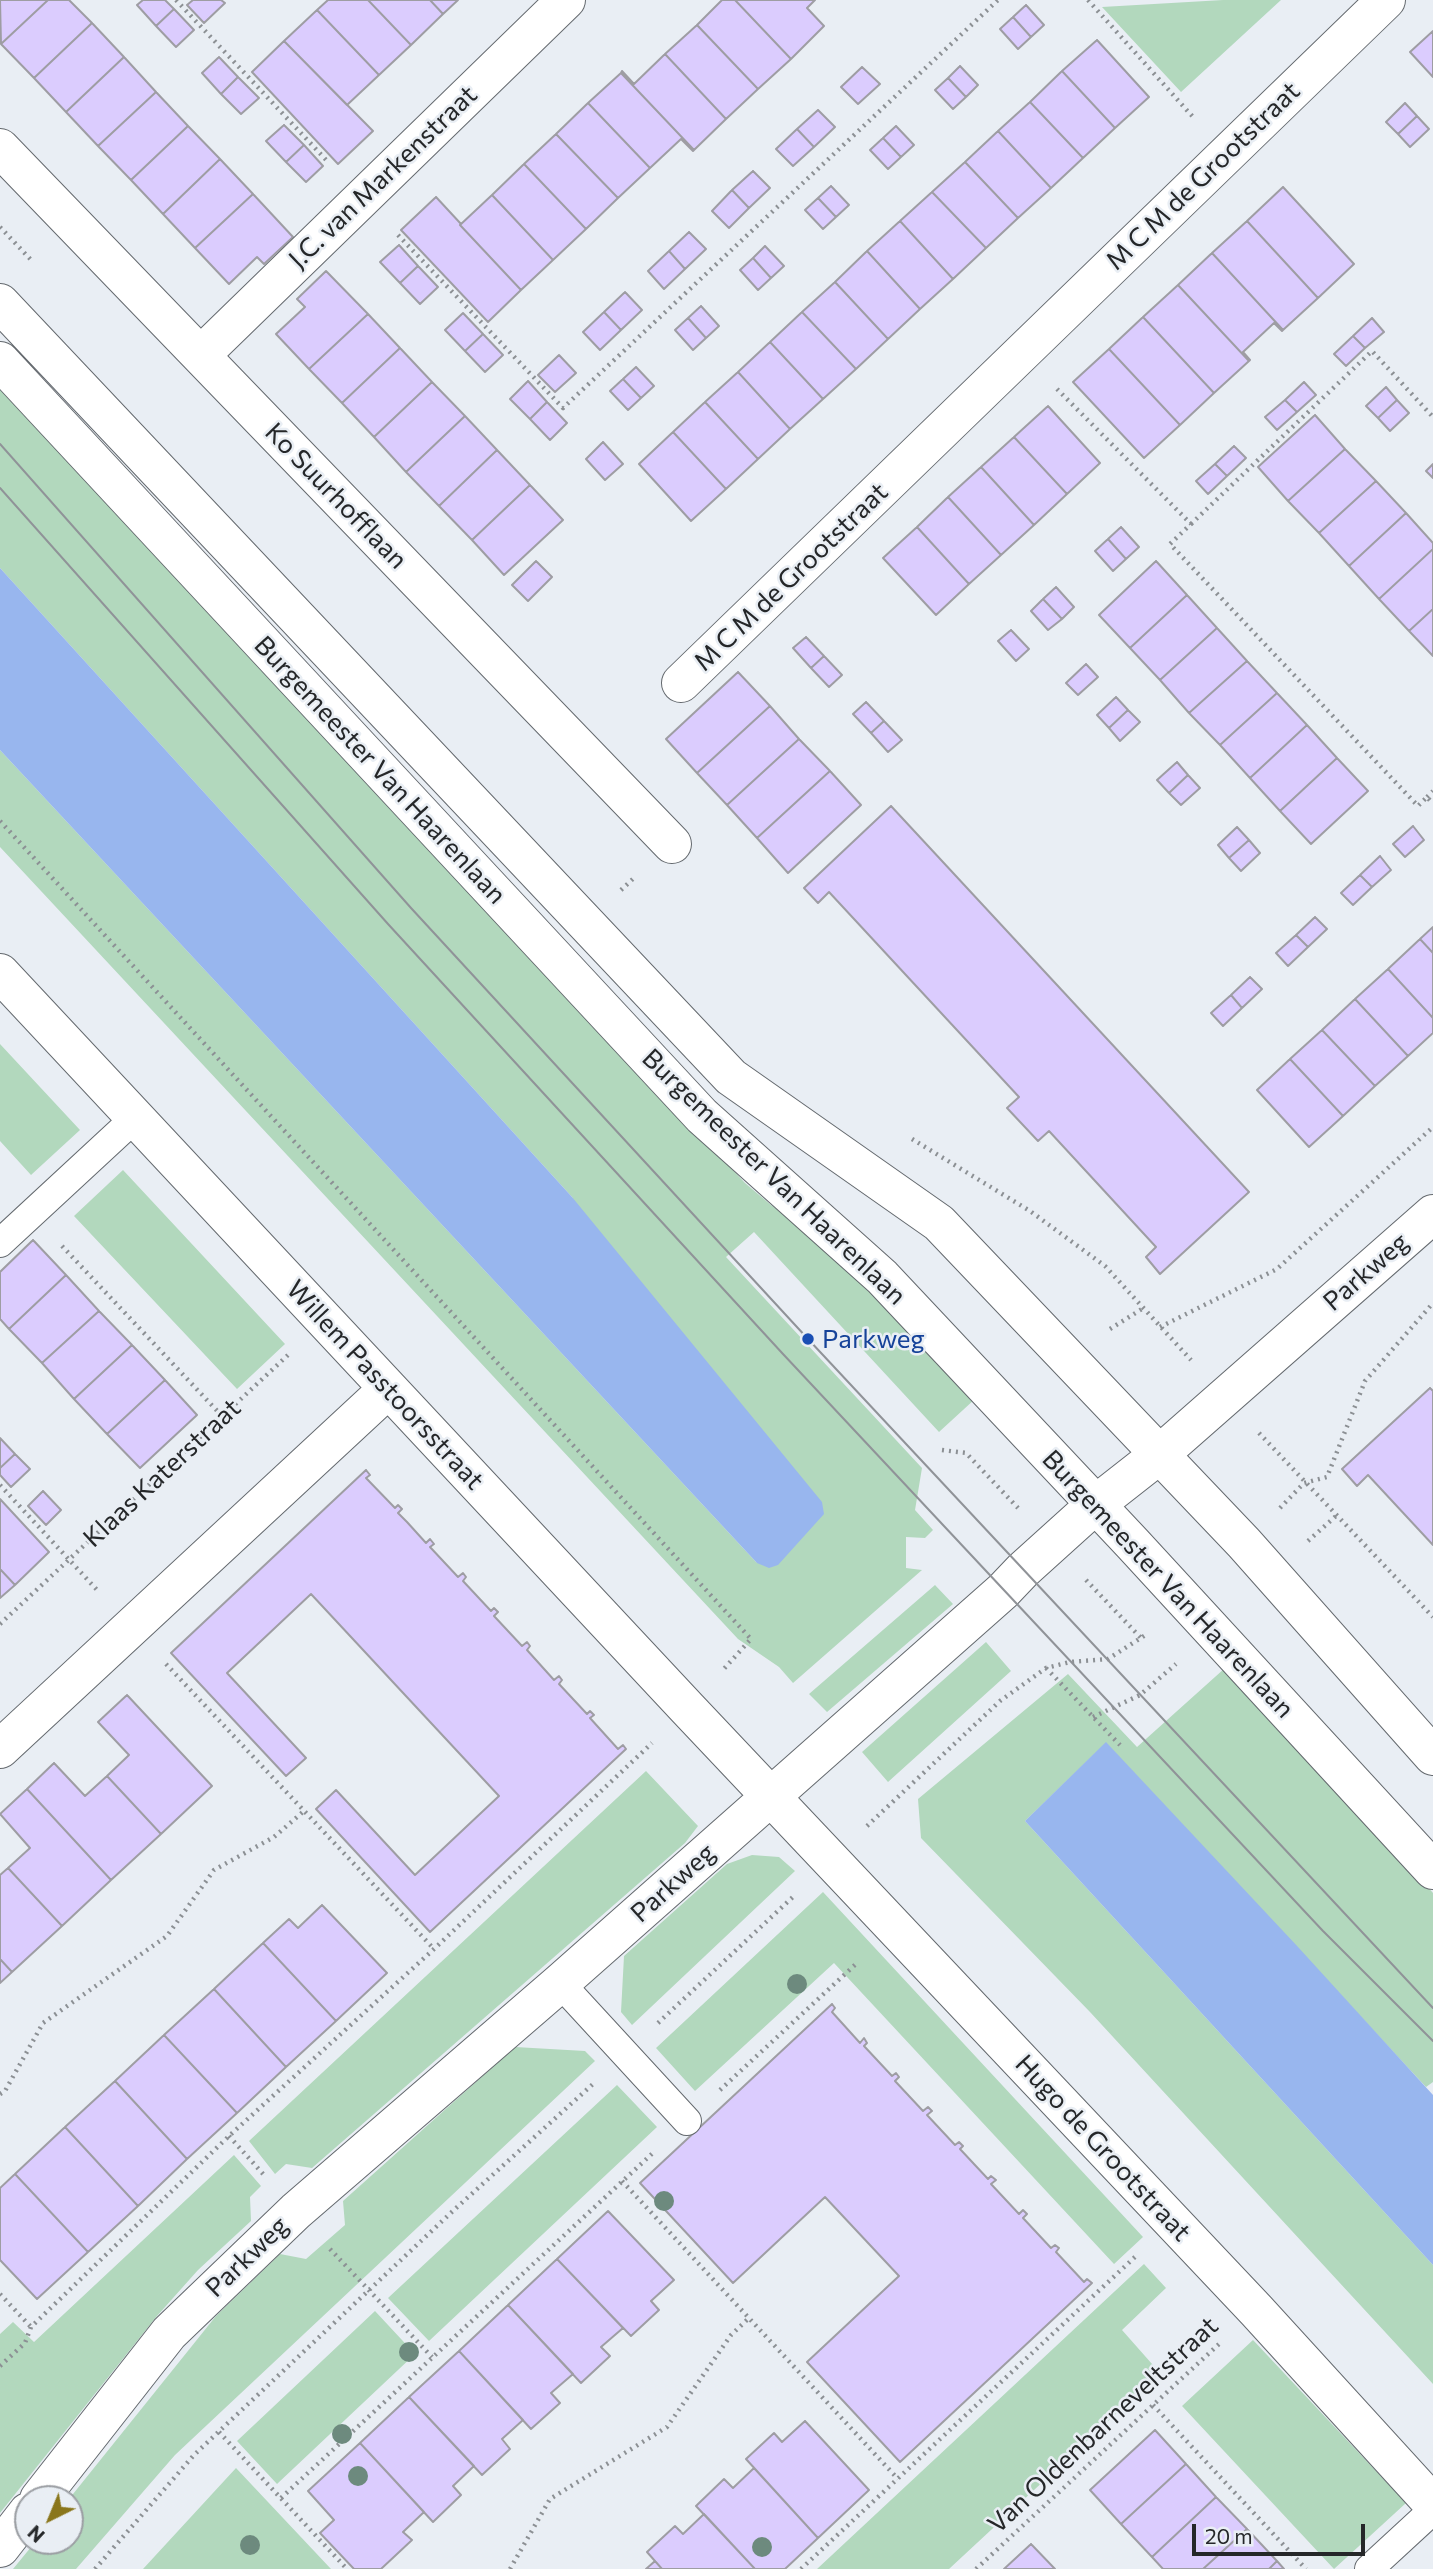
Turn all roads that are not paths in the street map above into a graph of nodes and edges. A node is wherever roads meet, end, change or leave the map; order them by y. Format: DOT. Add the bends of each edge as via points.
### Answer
graph roads {
  1 [pos="566,0"];
  2 [pos="1386,0"];
  3 [pos="0,148"];
  4 [pos="0,303"];
  5 [pos="201,355"];
  6 [pos="0,361"];
  7 [pos="681,683"];
  8 [pos="672,844"];
  9 [pos="0,973"];
  10 [pos="135,1118"];
  11 [pos="1433,1214"];
  12 [pos="0,1243"];
  13 [pos="388,1389"];
  14 [pos="1160,1454"];
  15 [pos="1095,1505"];
  16 [pos="0,1749"];
  17 [pos="1433,1756"];
  18 [pos="770,1796"];
  19 [pos="1433,1870"];
  20 [pos="560,1983"];
  21 [pos="687,2121"];
  22 [pos="50,2485"];
  23 [pos="1433,2504"];
  24 [pos="1433,2510"];
  25 [pos="14,2530"];
  26 [pos="0,2548"];
  27 [pos="1369,2569"];
  1 -- 5 [label="street, J.C. van Markenstraat"];
  2 -- 7 [label="street, M C M de Grootstraat"];
  3 -- 5 [label="street, Ko Suurhofflaan"];
  4 -- 14 [label="street, Burgemeester Van Haarenlaan" via="731,1077 939,1223"];
  5 -- 8 [label="street, Ko Suurhofflaan"];
  6 -- 15 [label="street, Burgemeester Van Haarenlaan" via="702,1116 882,1277"];
  9 -- 10 [label="street, Willem Passtoorsstraat"];
  10 -- 12 [label="lane"];
  10 -- 13 [label="street, Willem Passtoorsstraat"];
  11 -- 14 [label="street, Parkweg"];
  13 -- 16 [label="street"];
  13 -- 18 [label="street, Willem Passtoorsstraat"];
  14 -- 15 [label="street, Parkweg"];
  14 -- 17 [label="street, Burgemeester Van Haarenlaan"];
  15 -- 18 [label="street, Parkweg"];
  15 -- 19 [label="street, Burgemeester Van Haarenlaan"];
  18 -- 20 [label="street, Parkweg"];
  18 -- 23 [label="street, Hugo de Grootstraat"];
  20 -- 21 [label="lane"];
  20 -- 22 [label="street, Parkweg" via="296,2211 169,2333"];
  24 -- 27 [label="lane"];
  25 -- 26 [label="street"];
}
